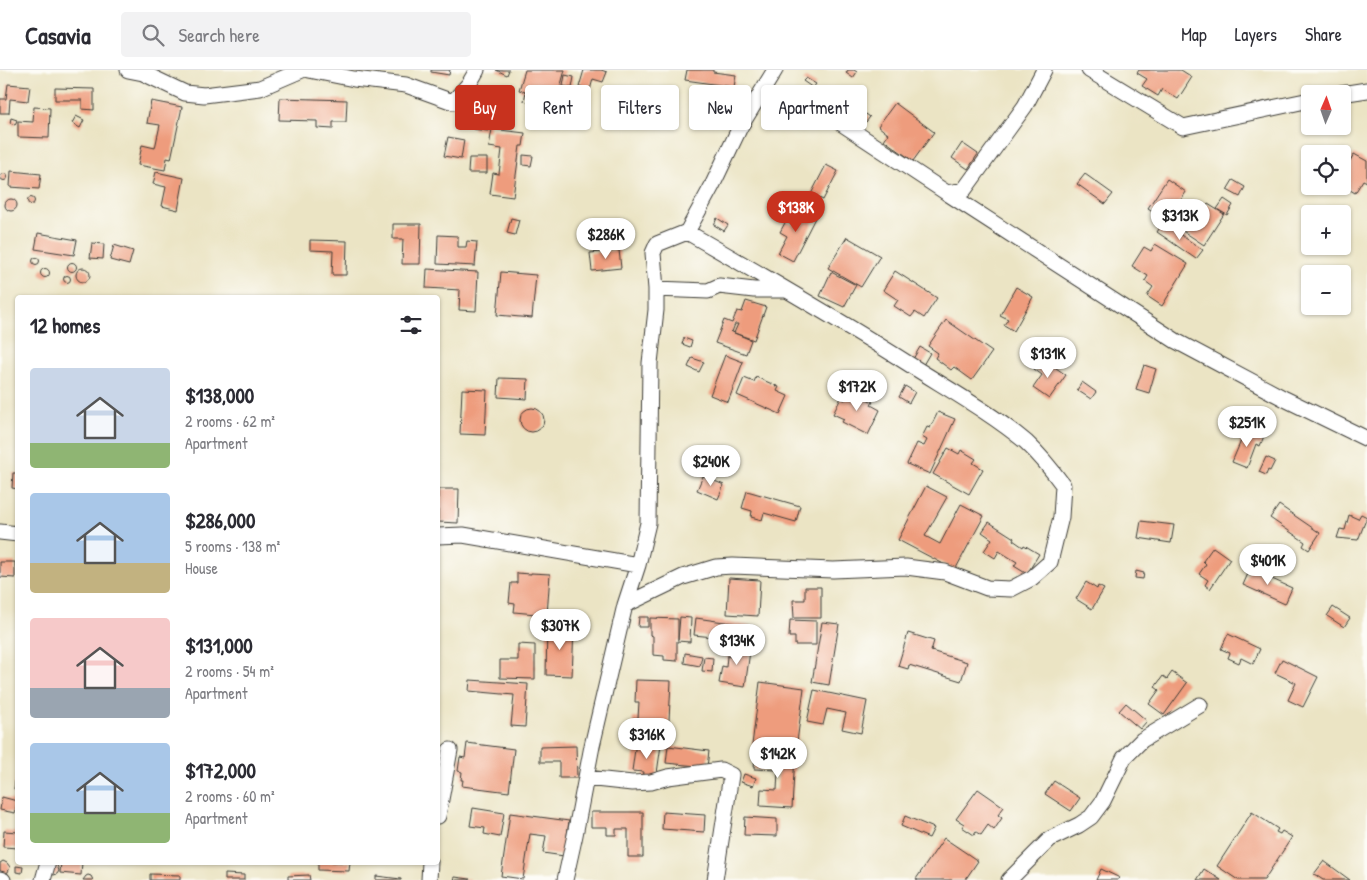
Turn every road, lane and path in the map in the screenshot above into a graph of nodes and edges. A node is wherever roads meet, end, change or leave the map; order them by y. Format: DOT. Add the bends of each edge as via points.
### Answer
graph roads {
  1 [pos="128,70"];
  2 [pos="302,70"];
  3 [pos="309,70"];
  4 [pos="477,70"];
  5 [pos="775,70"];
  6 [pos="1044,70"];
  7 [pos="1089,70"];
  8 [pos="1367,90"];
  9 [pos="1351,92"];
  10 [pos="759,98"];
  11 [pos="1301,102"];
  12 [pos="947,193"];
  13 [pos="686,232"];
  14 [pos="656,289"];
  15 [pos="787,290"];
  16 [pos="1367,439"];
  17 [pos="0,532"];
  18 [pos="15,534"];
  19 [pos="440,536"];
  20 [pos="638,565"];
  21 [pos="625,605"];
  22 [pos="1200,705"];
  23 [pos="450,750"];
  24 [pos="586,778"];
  25 [pos="440,805"];
  26 [pos="47,865"];
  27 [pos="430,865"];
  28 [pos="43,880"];
  29 [pos="429,880"];
  30 [pos="565,880"];
  31 [pos="715,880"];
  32 [pos="1009,880"];
  1 -- 2 [label="street" via="143,73 185,93 204,95 260,88"];
  3 -- 4 [label="street" via="406,85 453,102"];
  5 -- 10 [label="street"];
  6 -- 12 [label="street" via="1025,106 964,190"];
  7 -- 11 [label="street" via="1183,128"];
  8 -- 9 [label="street"];
  10 -- 12 [label="street" via="797,99 824,112"];
  10 -- 13 [label="street" via="740,127"];
  12 -- 16 [label="street" via="1176,341"];
  13 -- 14 [label="street" via="657,244 654,253"];
  13 -- 15 [label="street"];
  14 -- 15 [label="street" via="708,291 719,286"];
  14 -- 20 [label="street" via="650,363 648,523"];
  15 -- 21 [label="street" via="891,352 1026,443 1063,485 1061,517 1050,562 1032,578 1011,589 987,588 946,572 906,567 833,570 716,567 683,576"];
  17 -- 18 [label="street"];
  19 -- 20 [label="street" via="463,535"];
  20 -- 21 [label="street"];
  21 -- 24 [label="street"];
  22 -- 32 [label="street" via="1142,740 1124,758 1103,801 1091,817 1050,839"];
  23 -- 25 [label="street"];
  24 -- 30 [label="street"];
  24 -- 31 [label="street" via="632,783 721,770 731,775"];
  26 -- 28 [label="street"];
  27 -- 29 [label="street"];
}
